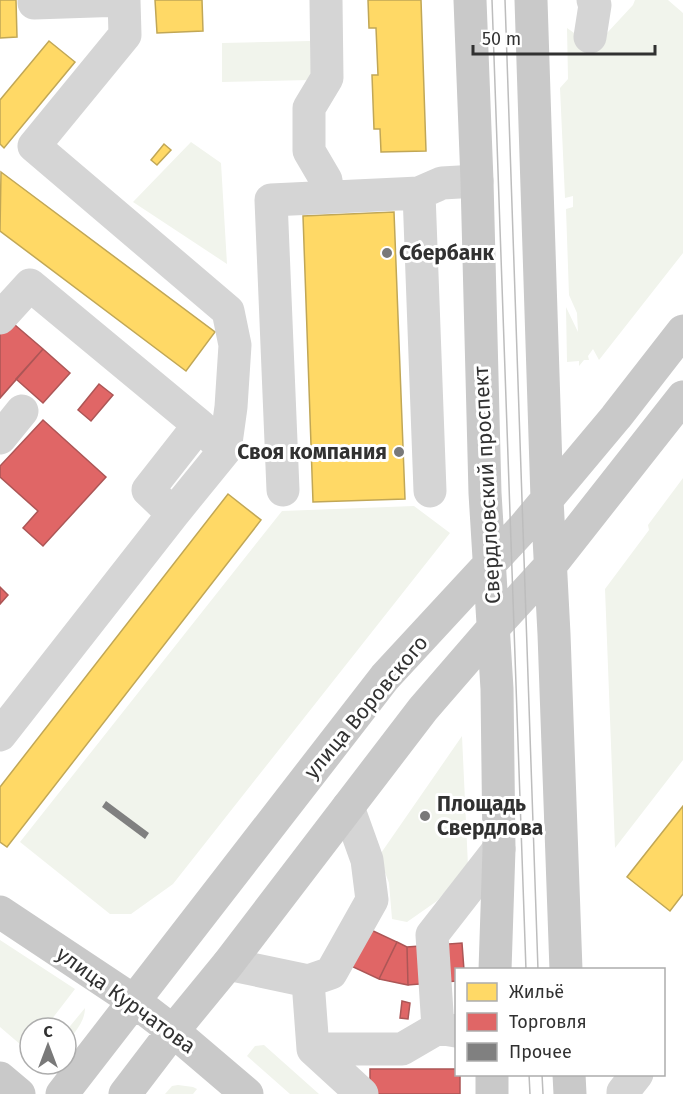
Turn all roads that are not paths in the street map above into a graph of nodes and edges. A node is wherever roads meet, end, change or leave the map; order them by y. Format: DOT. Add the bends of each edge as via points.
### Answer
graph roads {
  1 [pos="34,0"];
  2 [pos="124,0"];
  3 [pos="326,0"];
  4 [pos="470,0"];
  5 [pos="531,0"];
  6 [pos="593,0"];
  7 [pos="590,37"];
  8 [pos="477,181"];
  9 [pos="419,193"];
  10 [pos="327,197"];
  11 [pos="275,309"];
  12 [pos="228,311"];
  13 [pos="0,318"];
  14 [pos="683,331"];
  15 [pos="683,397"];
  16 [pos="22,411"];
  17 [pos="200,425"];
  18 [pos="0,438"];
  19 [pos="225,450"];
  20 [pos="283,490"];
  21 [pos="430,491"];
  22 [pos="547,499"];
  23 [pos="173,514"];
  24 [pos="490,564"];
  25 [pos="550,566"];
  26 [pos="494,627"];
  27 [pos="0,735"];
  28 [pos="348,807"];
  29 [pos="499,849"];
  30 [pos="0,912"];
  31 [pos="228,964"];
  32 [pos="495,968"];
  33 [pos="566,968"];
  34 [pos="308,981"];
  35 [pos="134,1001"];
  36 [pos="447,1029"];
  37 [pos="173,1031"];
  38 [pos="313,1049"];
  39 [pos="492,1076"];
  40 [pos="569,1076"];
  41 [pos="635,1076"];
  42 [pos="0,1078"];
  43 [pos="19,1094"];
  44 [pos="62,1094"];
  45 [pos="125,1094"];
  46 [pos="247,1094"];
  47 [pos="362,1094"];
  48 [pos="492,1094"];
  49 [pos="570,1094"];
  50 [pos="623,1094"];
  1 -- 2 [label="street"];
  2 -- 12 [label="street" via="125,34 34,146"];
  3 -- 10 [label="street" via="327,78 309,108 309,151 326,180"];
  4 -- 8 [label="main road, Свердловский проспект"];
  5 -- 22 [label="main road"];
  6 -- 7 [label="street"];
  8 -- 9 [label="street" via="442,183"];
  8 -- 24 [label="main road, Свердловский проспект" via="484,493"];
  9 -- 10 [label="street"];
  9 -- 21 [label="street"];
  10 -- 11 [label="street" via="270,200"];
  11 -- 12 [label="street"];
  11 -- 20 [label="street"];
  12 -- 19 [label="street" via="235,345"];
  13 -- 17 [label="street" via="30,285"];
  14 -- 22 [label="main road, улица Воровского"];
  15 -- 25 [label="main road"];
  16 -- 18 [label="street"];
  17 -- 19 [label="street"];
  17 -- 23 [label="street" via="148,490"];
  19 -- 23 [label="street"];
  22 -- 24 [label="main road, улица Воровского"];
  22 -- 25 [label="main road"];
  23 -- 27 [label="street"];
  24 -- 26 [label="main road, Свердловский проспект"];
  24 -- 35 [label="main road, улица Воровского" via="386,677"];
  25 -- 26 [label="main road"];
  25 -- 33 [label="main road"];
  26 -- 28 [label="main road" via="423,709"];
  26 -- 29 [label="main road, Свердловский проспект"];
  28 -- 31 [label="main road"];
  28 -- 34 [label="street" via="367,860 372,900 331,973"];
  29 -- 32 [label="main road, Свердловский проспект"];
  29 -- 36 [label="street" via="432,935"];
  30 -- 35 [label="main road, улица Курчатова"];
  31 -- 34 [label="street"];
  31 -- 37 [label="main road"];
  34 -- 38 [label="street"];
  35 -- 37 [label="main road, улица Курчатова"];
  35 -- 44 [label="main road, улица Воровского"];
  36 -- 38 [label="street" via="402,1049"];
  37 -- 45 [label="main road"];
  37 -- 46 [label="main road, улица Курчатова"];
  38 -- 47 [label="street"];
  39 -- 48 [label="main road"];
  40 -- 49 [label="main road"];
  41 -- 50 [label="street"];
  42 -- 43 [label="main road"];
}
